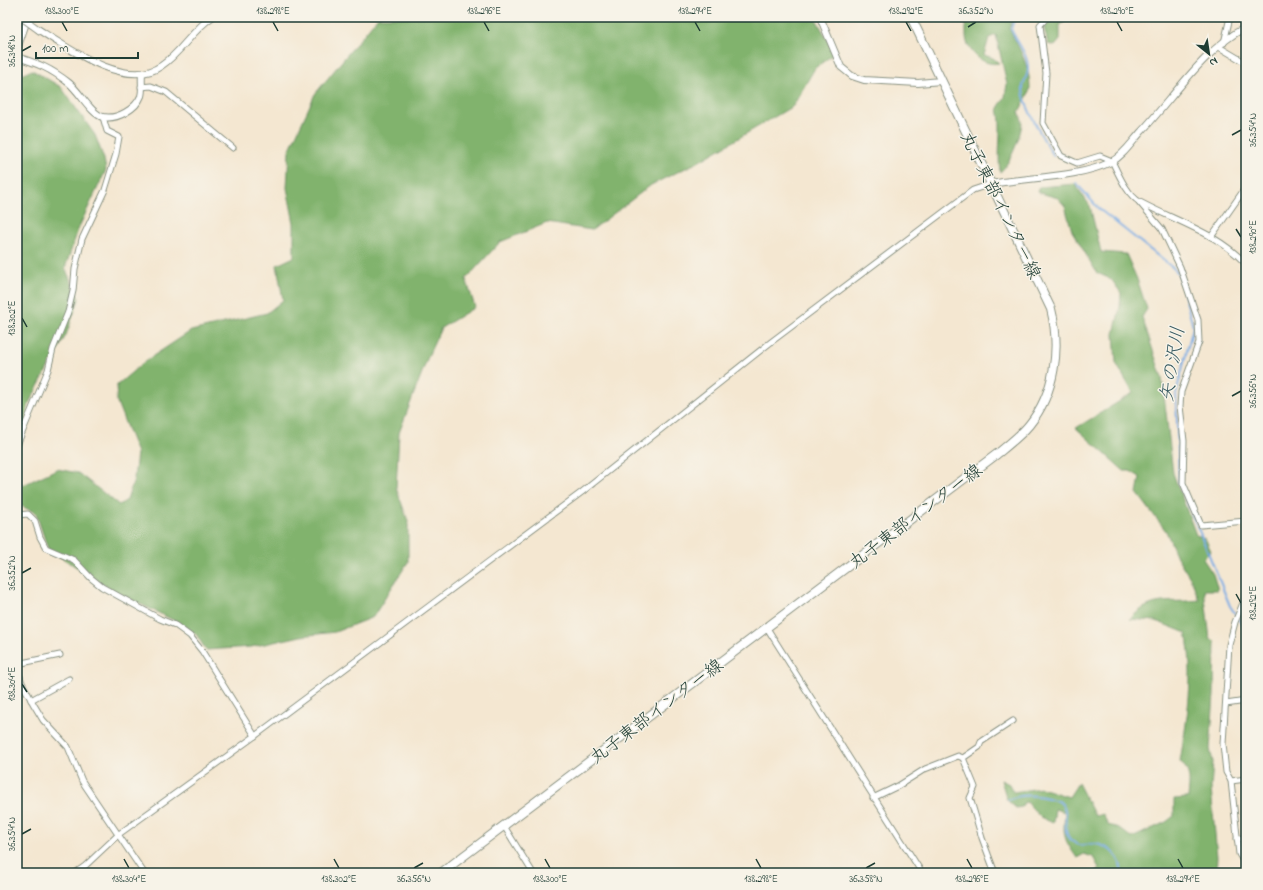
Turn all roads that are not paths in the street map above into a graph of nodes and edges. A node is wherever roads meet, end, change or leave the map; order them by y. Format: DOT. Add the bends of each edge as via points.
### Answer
graph roads {
  1 [pos="21,17"];
  2 [pos="28,17"];
  3 [pos="212,17"];
  4 [pos="820,17"];
  5 [pos="911,17"];
  6 [pos="1047,17"];
  7 [pos="1230,17"];
  8 [pos="1246,27"];
  9 [pos="1221,45"];
  10 [pos="17,50"];
  11 [pos="17,57"];
  12 [pos="1246,63"];
  13 [pos="142,74"];
  14 [pos="941,81"];
  15 [pos="142,87"];
  16 [pos="103,117"];
  17 [pos="233,148"];
  18 [pos="1112,161"];
  19 [pos="991,184"];
  20 [pos="1246,187"];
  21 [pos="1139,202"];
  22 [pos="1212,237"];
  23 [pos="1246,264"];
  24 [pos="17,445"];
  25 [pos="17,515"];
  26 [pos="1246,521"];
  27 [pos="1246,596"];
  28 [pos="766,628"];
  29 [pos="60,655"];
  30 [pos="17,665"];
  31 [pos="69,679"];
  32 [pos="31,700"];
  33 [pos="1246,701"];
  34 [pos="1226,704"];
  35 [pos="1013,721"];
  36 [pos="256,736"];
  37 [pos="963,758"];
  38 [pos="1246,779"];
  39 [pos="1231,781"];
  40 [pos="873,798"];
  41 [pos="504,826"];
  42 [pos="119,834"];
  43 [pos="1246,838"];
  44 [pos="1238,840"];
  45 [pos="1246,866"];
  46 [pos="75,873"];
  47 [pos="144,873"];
  48 [pos="441,873"];
  49 [pos="533,873"];
  50 [pos="922,873"];
  51 [pos="995,873"];
  1 -- 13 [label="street, bridge" via="73,51 121,73"];
  2 -- 10 [label="street"];
  3 -- 13 [label="street" via="162,66"];
  4 -- 14 [label="street" via="841,67 852,76 864,80 918,83"];
  5 -- 14 [label="main road, 丸子東部インター線"];
  6 -- 18 [label="street" via="1040,25 1046,72 1043,123 1061,156 1077,163 1100,156"];
  7 -- 9 [label="street"];
  8 -- 9 [label="street"];
  9 -- 12 [label="street"];
  9 -- 18 [label="street"];
  11 -- 16 [label="street" via="49,68 81,94 91,110"];
  13 -- 15 [label="street"];
  14 -- 19 [label="main road, 丸子東部インター線"];
  15 -- 16 [label="street" via="142,95 135,105 115,117"];
  15 -- 17 [label="street" via="151,86 166,92"];
  16 -- 24 [label="street" via="107,131 119,137 114,160 105,190 82,239 68,312 48,370"];
  18 -- 19 [label="street" via="1095,168"];
  18 -- 21 [label="street" via="1123,184"];
  19 -- 28 [label="main road, 丸子東部インター線" via="1053,316 1055,362 1042,405 1028,426 1011,443"];
  19 -- 36 [label="street" via="973,190 949,208 771,342 582,492"];
  20 -- 22 [label="street"];
  21 -- 22 [label="street"];
  21 -- 26 [label="street" via="1162,229 1180,267 1198,320 1199,342 1181,392 1184,483 1201,525"];
  22 -- 23 [label="street"];
  25 -- 36 [label="street" via="28,514 35,521 46,548 74,560 102,587 175,625 190,636 202,650"];
  27 -- 34 [label="street" via="1229,645"];
  28 -- 40 [label="street"];
  28 -- 41 [label="main road, 丸子東部インター線"];
  29 -- 30 [label="street"];
  30 -- 32 [label="street" via="22,683"];
  31 -- 32 [label="street"];
  32 -- 42 [label="street" via="43,720 68,747 82,781"];
  33 -- 34 [label="street"];
  34 -- 39 [label="street" via="1224,760"];
  35 -- 37 [label="street" via="981,742 979,747"];
  36 -- 42 [label="street"];
  37 -- 40 [label="street" via="958,756 924,768 898,786"];
  37 -- 51 [label="street" via="975,787 970,798"];
  38 -- 39 [label="street"];
  39 -- 44 [label="street"];
  40 -- 50 [label="street"];
  41 -- 48 [label="main road, 丸子東部インター線"];
  41 -- 49 [label="street"];
  42 -- 46 [label="street" via="86,866"];
  42 -- 47 [label="street"];
  43 -- 44 [label="street"];
  44 -- 45 [label="street" via="1239,854"];
}
